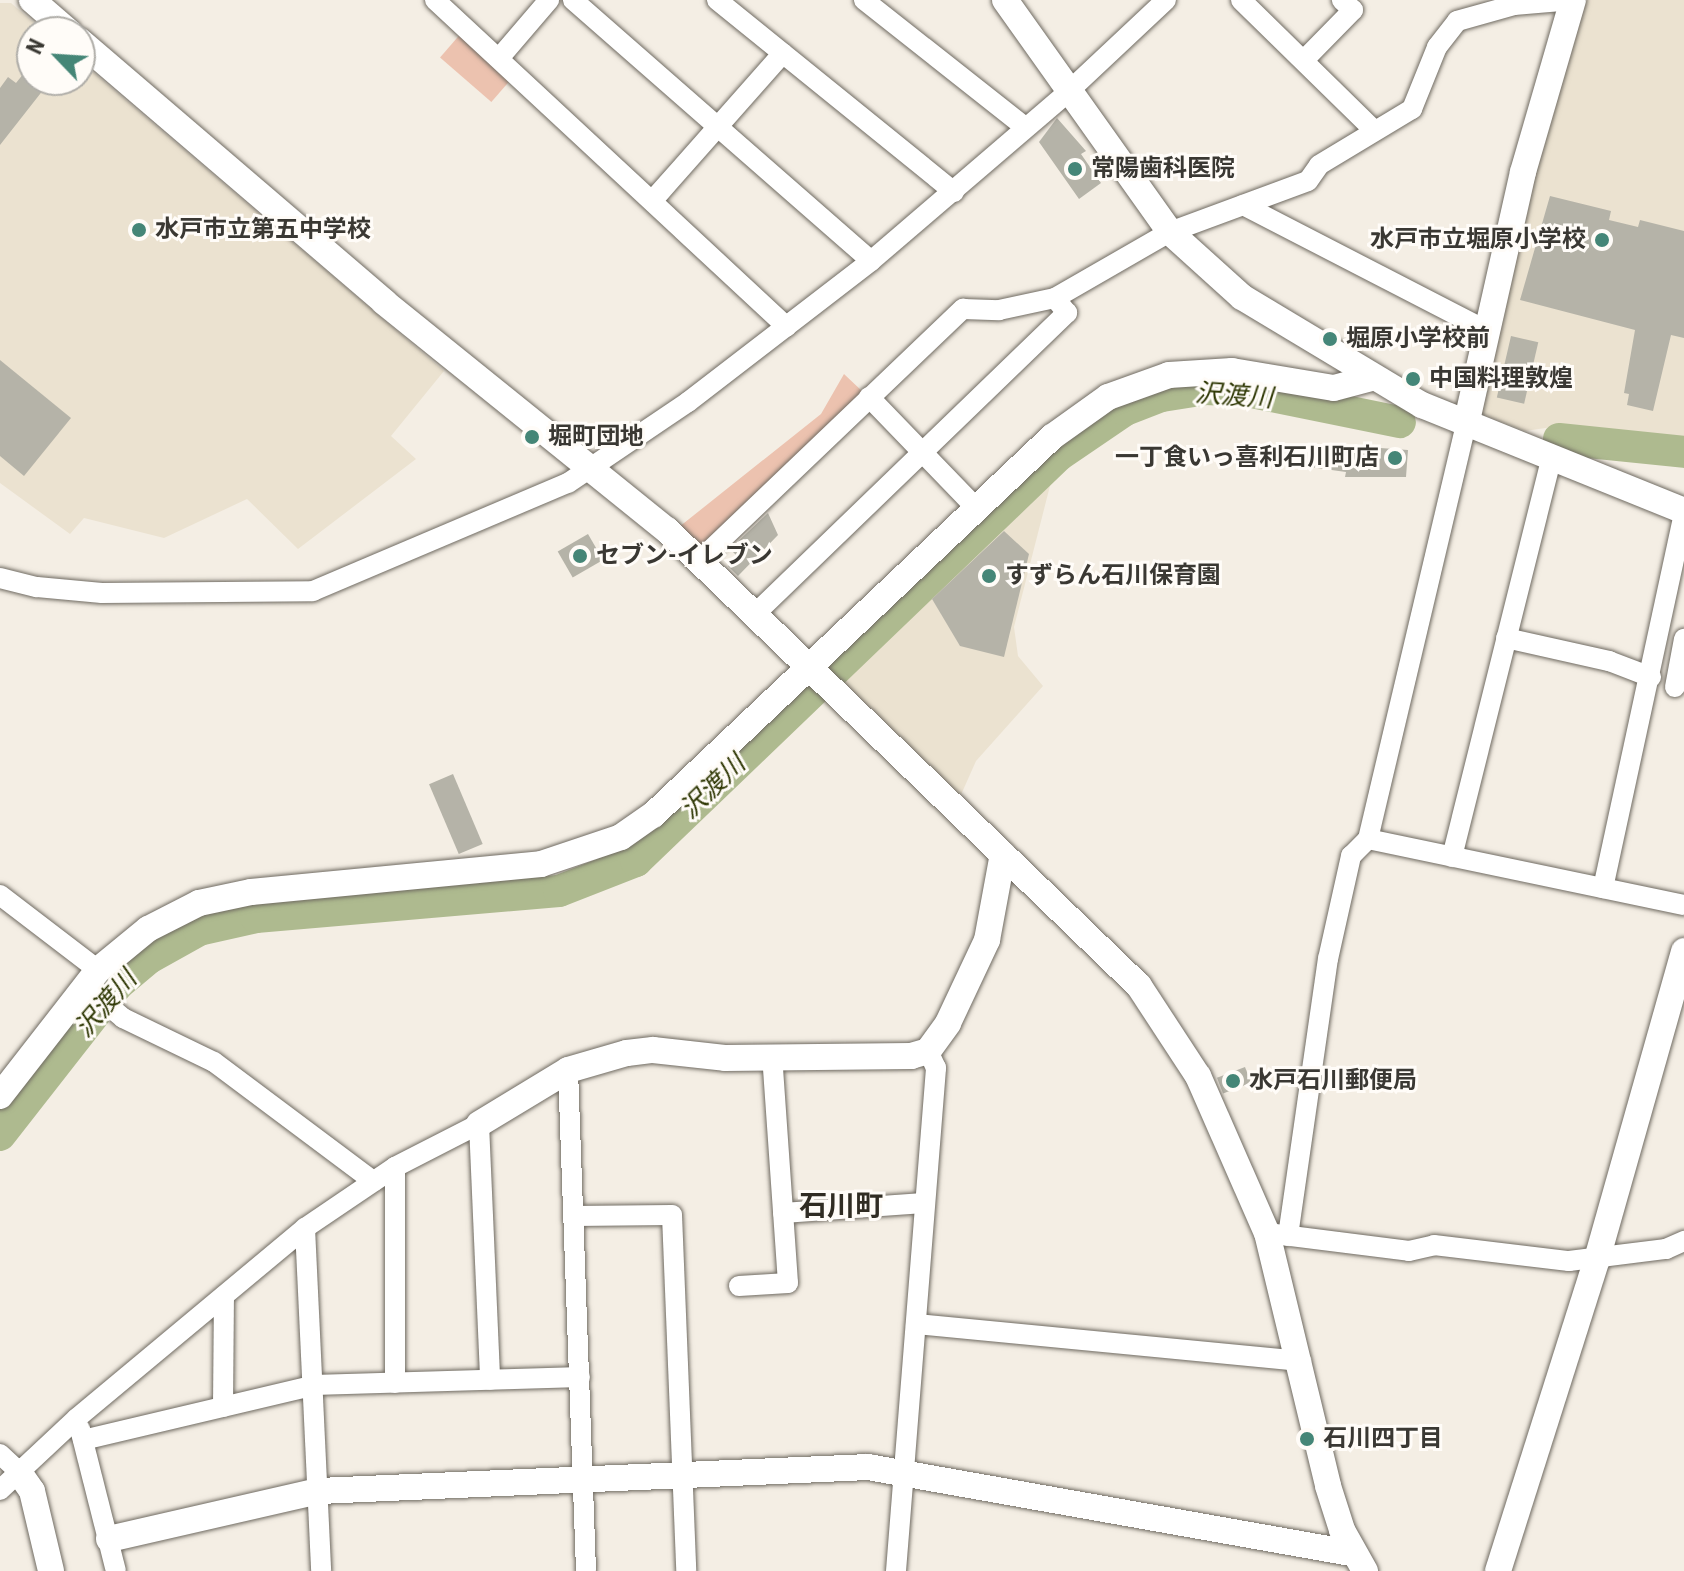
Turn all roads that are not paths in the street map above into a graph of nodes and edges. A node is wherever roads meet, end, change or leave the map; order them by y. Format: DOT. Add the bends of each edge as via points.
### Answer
graph roads {
  1 [pos="32,0"];
  2 [pos="435,0"];
  3 [pos="549,0"];
  4 [pos="573,0"];
  5 [pos="717,0"];
  6 [pos="864,0"];
  7 [pos="1005,0"];
  8 [pos="1166,0"];
  9 [pos="1241,0"];
  10 [pos="1342,0"];
  11 [pos="1573,0"];
  12 [pos="50,16"];
  13 [pos="783,53"];
  14 [pos="96,55"];
  15 [pos="501,56"];
  16 [pos="1304,60"];
  17 [pos="1069,91"];
  18 [pos="719,127"];
  19 [pos="1026,128"];
  20 [pos="1375,131"];
  21 [pos="954,192"];
  22 [pos="653,200"];
  23 [pos="1243,205"];
  24 [pos="1170,232"];
  25 [pos="871,261"];
  26 [pos="1055,298"];
  27 [pos="787,327"];
  28 [pos="1487,331"];
  29 [pos="1371,378"];
  30 [pos="869,397"];
  31 [pos="1466,425"];
  32 [pos="922,453"];
  33 [pos="1551,459"];
  34 [pos="588,470"];
  35 [pos="977,509"];
  36 [pos="1684,512"];
  37 [pos="700,560"];
  38 [pos="0,578"];
  39 [pos="755,614"];
  40 [pos="1506,638"];
  41 [pos="1684,639"];
  42 [pos="818,679"];
  43 [pos="1651,680"];
  44 [pos="1679,688"];
  45 [pos="1368,839"];
  46 [pos="1003,854"];
  47 [pos="1452,857"];
  48 [pos="1603,888"];
  49 [pos="0,895"];
  50 [pos="1684,905"];
  51 [pos="1684,951"];
  52 [pos="93,984"];
  53 [pos="928,1051"];
  54 [pos="772,1057"];
  55 [pos="568,1070"];
  56 [pos="0,1096"];
  57 [pos="479,1124"];
  58 [pos="395,1167"];
  59 [pos="373,1181"];
  60 [pos="924,1203"];
  61 [pos="783,1213"];
  62 [pos="574,1216"];
  63 [pos="305,1228"];
  64 [pos="1278,1234"];
  65 [pos="1684,1241"];
  66 [pos="1597,1259"];
  67 [pos="739,1286"];
  68 [pos="224,1296"];
  69 [pos="916,1324"];
  70 [pos="1301,1361"];
  71 [pos="580,1377"];
  72 [pos="490,1380"];
  73 [pos="395,1383"];
  74 [pos="315,1385"];
  75 [pos="223,1407"];
  76 [pos="77,1418"];
  77 [pos="83,1440"];
  78 [pos="9,1462"];
  79 [pos="904,1469"];
  80 [pos="683,1474"];
  81 [pos="584,1479"];
  82 [pos="0,1490"];
  83 [pos="319,1491"];
  84 [pos="109,1539"];
  85 [pos="1358,1562"];
  86 [pos="51,1571"];
  87 [pos="116,1571"];
  88 [pos="321,1571"];
  89 [pos="586,1571"];
  90 [pos="686,1571"];
  91 [pos="896,1571"];
  92 [pos="1498,1571"];
  1 -- 12 [label="street"];
  2 -- 15 [label="street"];
  3 -- 15 [label="street"];
  4 -- 18 [label="street"];
  5 -- 13 [label="street"];
  6 -- 19 [label="street"];
  7 -- 17 [label="street"];
  8 -- 17 [label="street"];
  9 -- 16 [label="street"];
  10 -- 16 [label="street" via="1353,10"];
  11 -- 20 [label="street" via="1514,5 1457,21 1437,47 1412,109"];
  11 -- 28 [label="street" via="1523,172"];
  13 -- 18 [label="street"];
  13 -- 21 [label="street"];
  14 -- 34 [label="street"];
  15 -- 22 [label="street"];
  16 -- 20 [label="street"];
  17 -- 19 [label="street"];
  17 -- 24 [label="street"];
  18 -- 22 [label="street"];
  18 -- 25 [label="street"];
  19 -- 21 [label="street"];
  20 -- 23 [label="street" via="1319,165 1308,181"];
  21 -- 25 [label="street"];
  22 -- 27 [label="street"];
  23 -- 24 [label="street"];
  23 -- 28 [label="street"];
  24 -- 26 [label="street"];
  24 -- 29 [label="street" via="1242,297"];
  25 -- 27 [label="street"];
  26 -- 30 [label="street" via="999,310 963,309"];
  26 -- 32 [label="street" via="1067,313"];
  27 -- 34 [label="street"];
  28 -- 31 [label="street"];
  29 -- 31 [label="street"];
  29 -- 35 [label="street" via="1334,388 1232,371 1140,383 1075,417"];
  30 -- 32 [label="street"];
  30 -- 37 [label="street"];
  31 -- 33 [label="street"];
  31 -- 45 [label="street"];
  32 -- 35 [label="street"];
  32 -- 39 [label="street"];
  33 -- 36 [label="street"];
  33 -- 40 [label="street"];
  34 -- 37 [label="street"];
  34 -- 38 [label="street" via="434,544 313,591 102,593"];
  35 -- 42 [label="street"];
  36 -- 43 [label="street"];
  37 -- 39 [label="street"];
  39 -- 42 [label="street"];
  40 -- 43 [label="street" via="1609,661"];
  40 -- 47 [label="street"];
  41 -- 44 [label="street"];
  42 -- 46 [label="street"];
  42 -- 52 [label="street" via="621,837 541,864 251,892 199,903 148,929"];
  43 -- 44 [label="street"];
  43 -- 48 [label="street"];
  45 -- 47 [label="street"];
  45 -- 64 [label="street" via="1351,856"];
  46 -- 53 [label="street" via="987,940 948,1023"];
  46 -- 64 [label="street" via="1119,963 1161,1014"];
  47 -- 48 [label="street"];
  48 -- 50 [label="street"];
  49 -- 52 [label="street"];
  51 -- 66 [label="street"];
  52 -- 56 [label="street"];
  52 -- 59 [label="street" via="123,1018 214,1062"];
  53 -- 54 [label="street" via="911,1056"];
  53 -- 60 [label="street" via="936,1068"];
  54 -- 55 [label="street" via="653,1050 587,1061"];
  54 -- 61 [label="street"];
  55 -- 57 [label="street"];
  55 -- 62 [label="street"];
  57 -- 58 [label="street"];
  57 -- 72 [label="street"];
  58 -- 59 [label="street"];
  58 -- 73 [label="street"];
  59 -- 63 [label="street"];
  60 -- 61 [label="street"];
  60 -- 69 [label="street"];
  61 -- 67 [label="street" via="788,1283"];
  62 -- 71 [label="street"];
  62 -- 80 [label="street" via="672,1215"];
  63 -- 68 [label="street"];
  63 -- 74 [label="street"];
  64 -- 66 [label="street" via="1409,1251 1434,1245 1569,1261"];
  64 -- 70 [label="street"];
  65 -- 66 [label="street"];
  66 -- 92 [label="street"];
  68 -- 75 [label="street"];
  68 -- 76 [label="street"];
  69 -- 70 [label="street"];
  69 -- 79 [label="street"];
  70 -- 85 [label="street" via="1328,1486"];
  71 -- 72 [label="street"];
  71 -- 81 [label="street"];
  72 -- 73 [label="street"];
  73 -- 74 [label="street"];
  74 -- 75 [label="street"];
  74 -- 83 [label="street"];
  75 -- 77 [label="street"];
  76 -- 77 [label="street"];
  76 -- 78 [label="street"];
  77 -- 84 [label="street"];
  78 -- 82 [label="street"];
  78 -- 86 [label="street" via="32,1491"];
  79 -- 80 [label="street"];
  79 -- 85 [label="street"];
  79 -- 91 [label="street"];
  80 -- 81 [label="street"];
  80 -- 90 [label="street"];
  81 -- 83 [label="street"];
  81 -- 89 [label="street"];
  83 -- 84 [label="street"];
  83 -- 88 [label="street"];
  84 -- 87 [label="street"];
}
